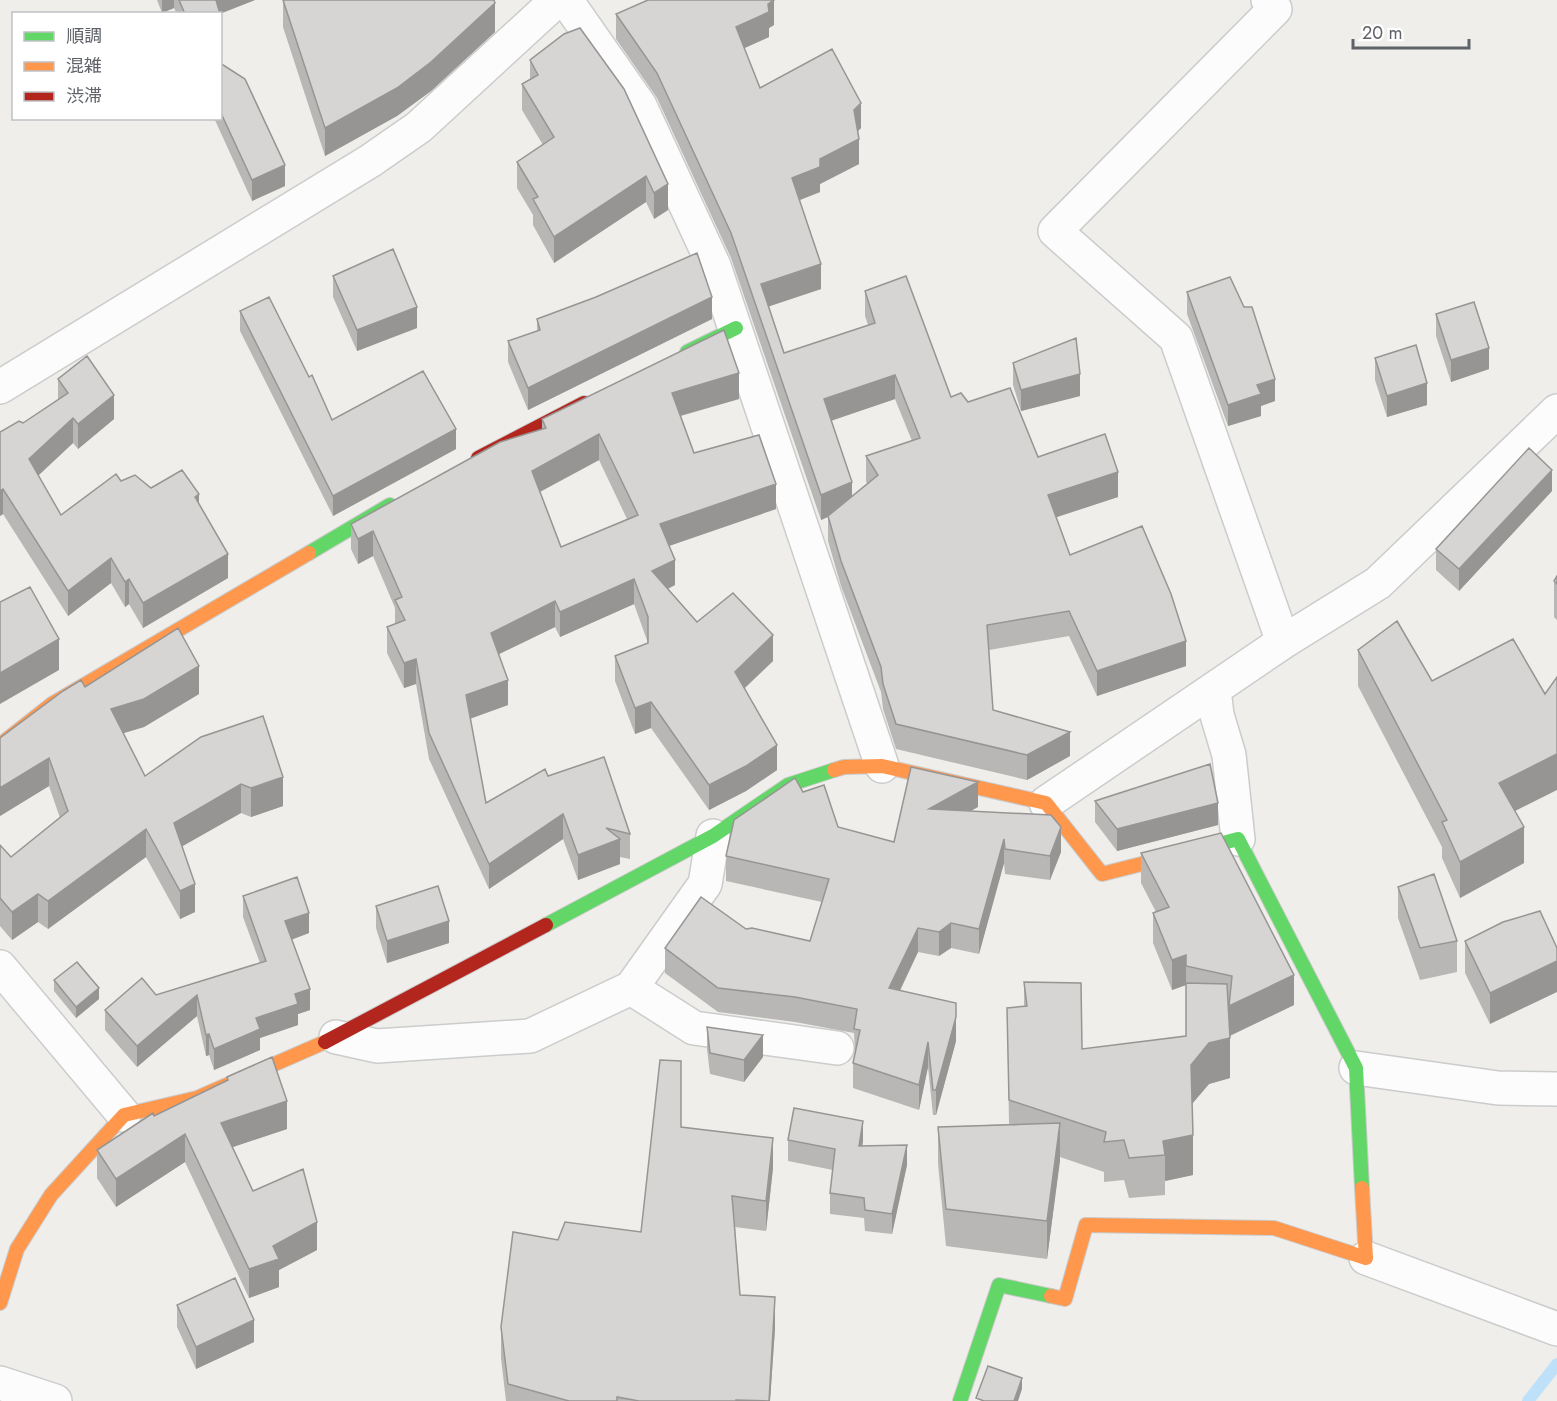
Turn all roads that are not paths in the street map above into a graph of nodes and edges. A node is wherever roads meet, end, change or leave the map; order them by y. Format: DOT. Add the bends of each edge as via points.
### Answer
graph roads {
  1 [pos="556,0"];
  2 [pos="566,0"];
  3 [pos="1268,0"];
  4 [pos="736,328"];
  5 [pos="673,359"];
  6 [pos="0,387"];
  7 [pos="600,395"];
  8 [pos="1557,411"];
  9 [pos="467,464"];
  10 [pos="407,496"];
  11 [pos="1283,642"];
  12 [pos="1214,690"];
  13 [pos="0,745"];
  14 [pos="882,766"];
  15 [pos="1046,803"];
  16 [pos="713,836"];
  17 [pos="1238,839"];
  18 [pos="0,967"];
  19 [pos="631,988"];
  20 [pos="336,1037"];
  21 [pos="837,1048"];
  22 [pos="1356,1068"];
  23 [pos="1557,1089"];
  24 [pos="124,1115"];
  25 [pos="1366,1258"];
  26 [pos="0,1303"];
  27 [pos="1552,1327"];
  28 [pos="0,1383"];
  29 [pos="55,1401"];
  30 [pos="960,1401"];
  1 -- 6 [label="street" via="420,127"];
  2 -- 4 [label="street" via="640,106 714,266"];
  3 -- 11 [label="street" via="1275,9 1055,231 1176,338"];
  4 -- 5 [label="street"];
  4 -- 14 [label="street"];
  7 -- 9 [label="street"];
  8 -- 11 [label="street" via="1378,583"];
  10 -- 13 [label="street" via="52,704"];
  11 -- 12 [label="street"];
  12 -- 15 [label="street"];
  12 -- 17 [label="street" via="1229,754"];
  14 -- 15 [label="street"];
  14 -- 16 [label="street" via="844,767 788,785"];
  15 -- 17 [label="street" via="1102,874"];
  16 -- 19 [label="street" via="705,884"];
  16 -- 20 [label="street"];
  17 -- 22 [label="street"];
  18 -- 24 [label="street"];
  19 -- 20 [label="street" via="530,1036 377,1047"];
  19 -- 21 [label="street" via="694,1028"];
  20 -- 24 [label="street" via="197,1098"];
  22 -- 23 [label="street" via="1498,1088"];
  22 -- 25 [label="street"];
  24 -- 26 [label="street" via="51,1195 17,1249"];
  25 -- 27 [label="street"];
  25 -- 30 [label="street" via="1274,1228 1086,1226 1065,1299 999,1285"];
  28 -- 29 [label="street"];
}
